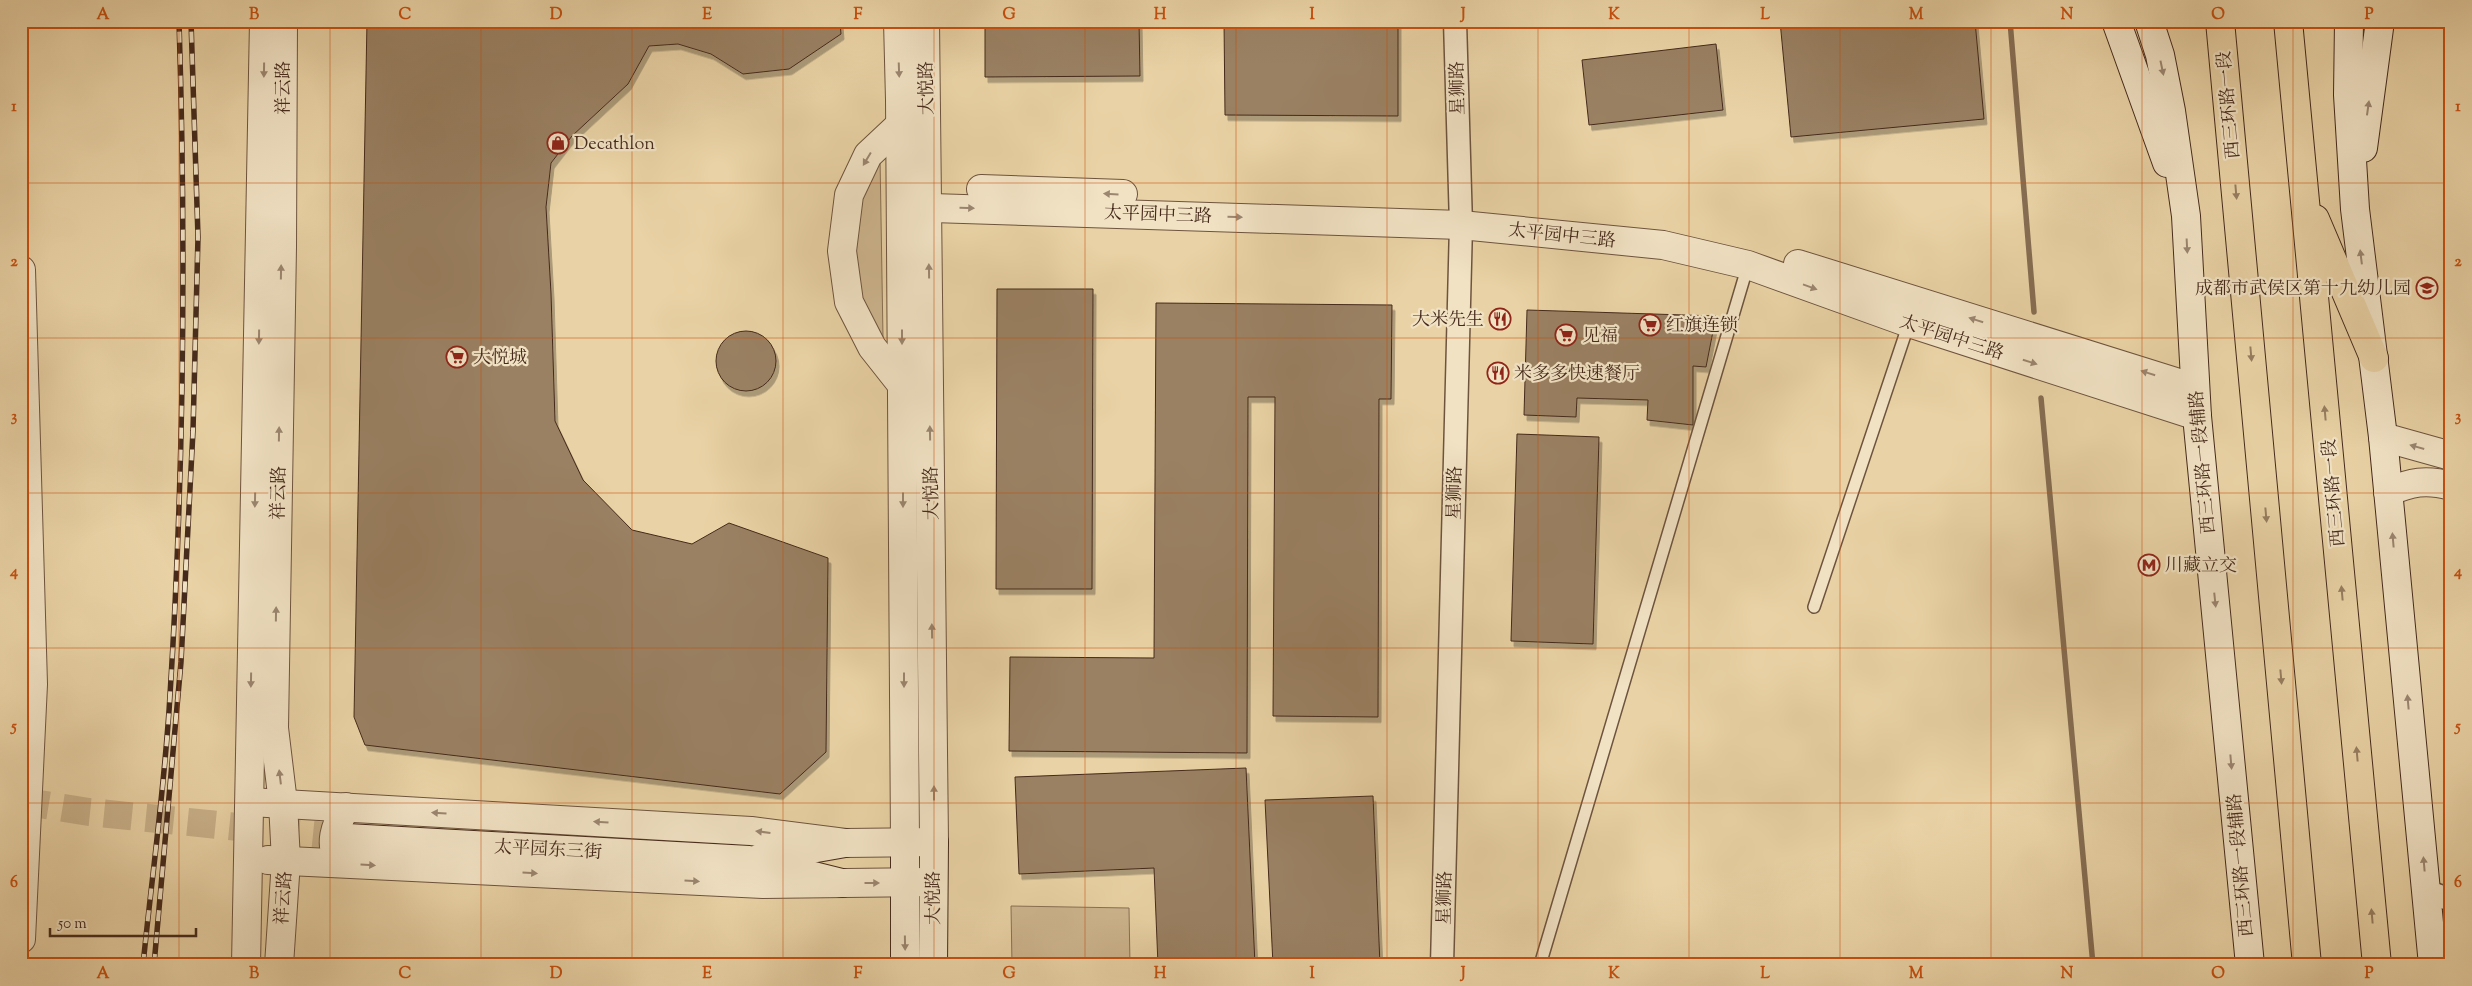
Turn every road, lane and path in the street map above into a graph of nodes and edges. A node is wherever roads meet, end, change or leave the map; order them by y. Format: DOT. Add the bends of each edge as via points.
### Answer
graph roads {
  1 [pos="264,21"];
  2 [pos="283,21"];
  3 [pos="898,21"];
  4 [pos="925,21"];
  5 [pos="1456,21"];
  6 [pos="2116,21"];
  7 [pos="2149,21"];
  8 [pos="2220,21"];
  9 [pos="2288,21"];
  10 [pos="2349,21"];
  11 [pos="2380,21"];
  12 [pos="900,124"];
  13 [pos="2305,193"];
  14 [pos="928,197"];
  15 [pos="901,198"];
  16 [pos="2355,209"];
  17 [pos="2186,216"];
  18 [pos="1460,217"];
  19 [pos="1748,265"];
  20 [pos="21,270"];
  21 [pos="1909,323"];
  22 [pos="2374,358"];
  23 [pos="902,385"];
  24 [pos="2195,388"];
  25 [pos="2197,416"];
  26 [pos="2383,437"];
  27 [pos="2451,456"];
  28 [pos="2451,486"];
  29 [pos="2388,492"];
  30 [pos="1814,607"];
  31 [pos="26,772"];
  32 [pos="250,802"];
  33 [pos="283,803"];
  34 [pos="346,807"];
  35 [pos="25,821"];
  36 [pos="904,842"];
  37 [pos="934,842"];
  38 [pos="845,843"];
  39 [pos="343,851"];
  40 [pos="249,860"];
  41 [pos="749,860"];
  42 [pos="286,861"];
  43 [pos="842,882"];
  44 [pos="904,882"];
  45 [pos="932,882"];
  46 [pos="2439,896"];
  47 [pos="21,939"];
  48 [pos="2304,959"];
  49 [pos="246,965"];
  50 [pos="279,965"];
  51 [pos="905,965"];
  52 [pos="933,965"];
  53 [pos="1442,965"];
  54 [pos="1540,965"];
  55 [pos="2250,965"];
  56 [pos="2377,965"];
  57 [pos="2433,965"];
  1 -- 32 [label="street, 祥云路, one-way"];
  33 -- 2 [label="street, 祥云路, one-way" via="274,728"];
  3 -- 12 [label="street, one-way"];
  4 -- 14 [label="street, 大悦路"];
  5 -- 18 [label="street, 星狮路"];
  6 -- 17 [label="street"];
  7 -- 17 [label="street, 西三环路一段辅路, one-way" via="2160,55 2171,111"];
  8 -- 48 [label="highway, 西三环路一段, one-way"];
  9 -- 13 [label="highway, 西三环路一段"];
  10 -- 16 [label="street" via="2348,95"];
  16 -- 11 [label="street, one-way"];
  12 -- 15 [label="street"];
  12 -- 23 [label="street, one-way" via="868,155 849,195 842,251 849,302 872,347"];
  13 -- 22 [label="highway"];
  56 -- 13 [label="highway, 西三环路一段, one-way"];
  14 -- 15 [label="street, 太平园中三路"];
  14 -- 18 [label="street, 太平园中三路"];
  37 -- 14 [label="street, 大悦路, one-way"];
  15 -- 23 [label="street, one-way"];
  22 -- 16 [label="street, one-way"];
  17 -- 24 [label="street, 西三环路一段辅路, one-way"];
  18 -- 19 [label="street, 太平园中三路" via="1663,245"];
  24 -- 18 [label="street, 太平园中三路, one-way" via="1740,246 1671,231"];
  18 -- 53 [label="street, 星狮路"];
  19 -- 21 [label="street, 太平园中三路, one-way"];
  19 -- 54 [label="lane"];
  20 -- 31 [label="street" via="33,684"];
  21 -- 25 [label="street, 太平园中三路, one-way"];
  21 -- 30 [label="lane"];
  22 -- 26 [label="street"];
  23 -- 36 [label="street, one-way"];
  24 -- 25 [label="street, 西三环路一段辅路"];
  25 -- 55 [label="street, 西三环路一段辅路, one-way"];
  27 -- 26 [label="street, one-way"];
  26 -- 29 [label="street"];
  28 -- 29 [label="street" via="2411,482"];
  46 -- 29 [label="street, one-way"];
  31 -- 35 [label="street"];
  32 -- 33 [label="street"];
  32 -- 40 [label="street, 祥云路"];
  33 -- 34 [label="street"];
  33 -- 42 [label="street, 祥云路"];
  38 -- 34 [label="street, one-way" via="751,831"];
  34 -- 39 [label="street" via="336,823 333,852"];
  35 -- 47 [label="street"];
  36 -- 37 [label="street"];
  36 -- 38 [label="street"];
  36 -- 44 [label="street"];
  37 -- 45 [label="street, 大悦路"];
  38 -- 41 [label="street"];
  39 -- 41 [label="street, 太平园东三街"];
  39 -- 42 [label="street"];
  39 -- 43 [label="street, one-way" via="763,884"];
  40 -- 42 [label="street"];
  40 -- 49 [label="street, 祥云路"];
  41 -- 43 [label="street"];
  42 -- 50 [label="street, 祥云路"];
  43 -- 44 [label="street, one-way"];
  44 -- 45 [label="street"];
  44 -- 51 [label="street, one-way"];
  45 -- 52 [label="street, 大悦路"];
  46 -- 57 [label="street"];
}
